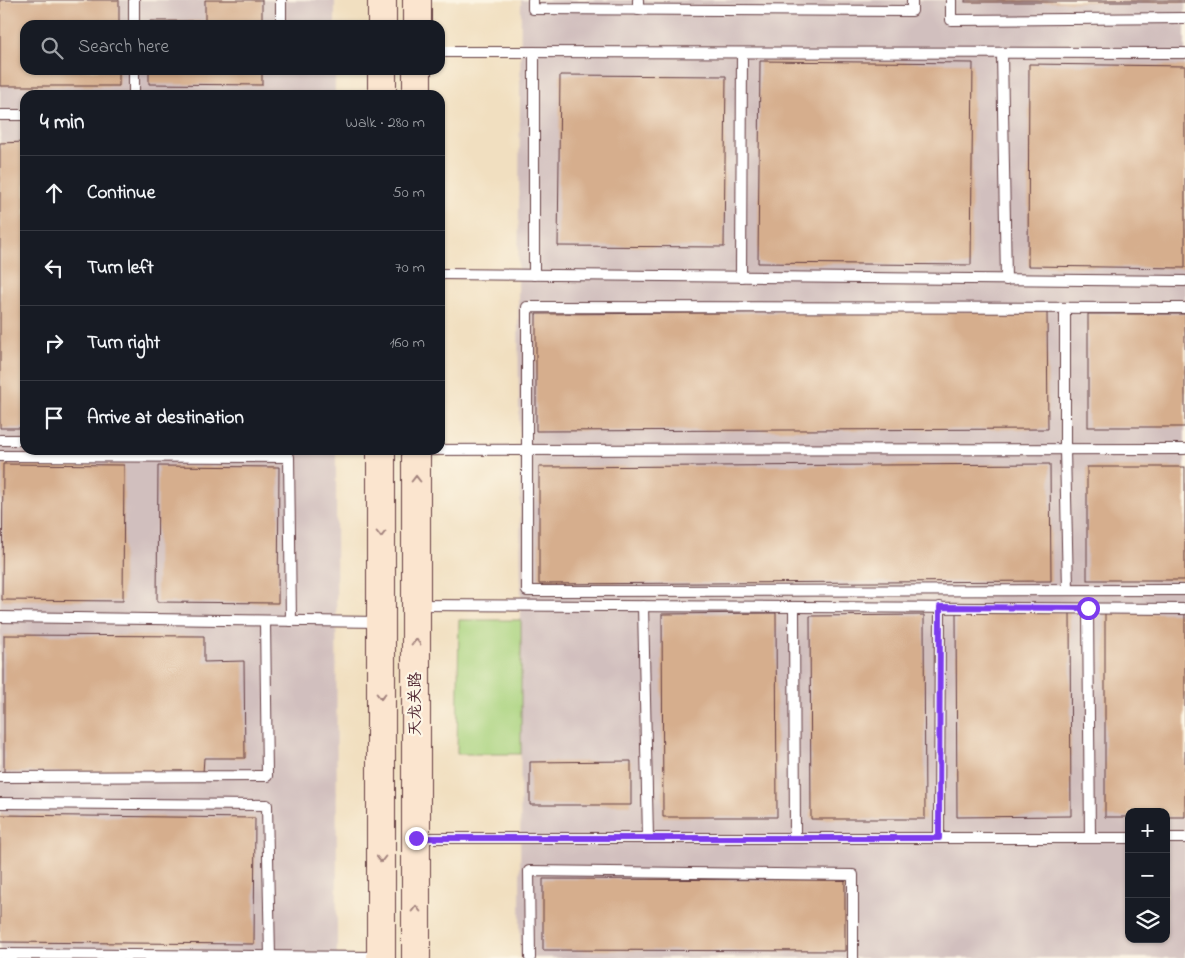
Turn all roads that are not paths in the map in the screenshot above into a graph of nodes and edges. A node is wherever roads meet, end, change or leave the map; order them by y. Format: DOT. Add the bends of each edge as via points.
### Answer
graph roads {
  1 [pos="134,0"];
  2 [pos="280,0"];
  3 [pos="382,0"];
  4 [pos="417,0"];
  5 [pos="533,0"];
  6 [pos="912,0"];
  7 [pos="951,0"];
  8 [pos="638,5"];
  9 [pos="1185,18"];
  10 [pos="134,20"];
  11 [pos="281,20"];
  12 [pos="382,20"];
  13 [pos="417,20"];
  14 [pos="445,52"];
  15 [pos="534,52"];
  16 [pos="742,53"];
  17 [pos="1002,53"];
  18 [pos="1185,54"];
  19 [pos="134,75"];
  20 [pos="382,75"];
  21 [pos="417,75"];
  22 [pos="134,90"];
  23 [pos="382,90"];
  24 [pos="417,90"];
  25 [pos="0,115"];
  26 [pos="20,115"];
  27 [pos="445,274"];
  28 [pos="534,275"];
  29 [pos="741,277"];
  30 [pos="1006,280"];
  31 [pos="1185,282"];
  32 [pos="1065,308"];
  33 [pos="1185,308"];
  34 [pos="0,440"];
  35 [pos="20,440"];
  36 [pos="1065,449"];
  37 [pos="1185,449"];
  38 [pos="445,450"];
  39 [pos="526,450"];
  40 [pos="381,455"];
  41 [pos="416,455"];
  42 [pos="0,456"];
  43 [pos="1068,590"];
  44 [pos="1185,590"];
  45 [pos="416,605"];
  46 [pos="643,606"];
  47 [pos="794,607"];
  48 [pos="940,607"];
  49 [pos="1088,608"];
  50 [pos="1185,609"];
  51 [pos="0,617"];
  52 [pos="265,620"];
  53 [pos="291,621"];
  54 [pos="381,622"];
  55 [pos="0,777"];
  56 [pos="0,803"];
  57 [pos="416,838"];
  58 [pos="648,838"];
  59 [pos="795,838"];
  60 [pos="939,838"];
  61 [pos="1090,838"];
  62 [pos="1125,838"];
  63 [pos="1170,838"];
  64 [pos="1185,838"];
  65 [pos="0,954"];
  66 [pos="270,957"];
  67 [pos="381,958"];
  68 [pos="416,958"];
  69 [pos="530,958"];
  70 [pos="852,958"];
  1 -- 10 [label="lane"];
  2 -- 11 [label="lane"];
  3 -- 12 [label="street"];
  4 -- 13 [label="street"];
  5 -- 8 [label="lane" via="533,10"];
  6 -- 8 [label="lane" via="912,11"];
  7 -- 9 [label="lane" via="951,20"];
  14 -- 15 [label="lane"];
  15 -- 16 [label="lane"];
  15 -- 28 [label="lane"];
  16 -- 17 [label="lane"];
  16 -- 29 [label="lane"];
  17 -- 18 [label="lane"];
  17 -- 30 [label="lane"];
  19 -- 22 [label="lane"];
  20 -- 23 [label="street"];
  21 -- 24 [label="street"];
  25 -- 26 [label="lane"];
  27 -- 28 [label="lane"];
  28 -- 29 [label="lane"];
  29 -- 30 [label="lane"];
  30 -- 31 [label="lane"];
  32 -- 33 [label="lane"];
  32 -- 36 [label="lane"];
  32 -- 39 [label="lane" via="526,307"];
  34 -- 35 [label="lane"];
  36 -- 37 [label="lane"];
  36 -- 39 [label="lane"];
  36 -- 43 [label="lane"];
  38 -- 39 [label="lane"];
  39 -- 43 [label="lane" via="526,591"];
  40 -- 54 [label="street, one-way"];
  45 -- 41 [label="street, 天龙关路, one-way"];
  42 -- 53 [label="lane" via="290,457"];
  43 -- 44 [label="lane"];
  45 -- 46 [label="lane"];
  57 -- 45 [label="street, 天龙关路, one-way"];
  46 -- 47 [label="lane"];
  46 -- 58 [label="lane"];
  47 -- 48 [label="lane"];
  47 -- 59 [label="lane"];
  48 -- 49 [label="lane"];
  48 -- 60 [label="lane"];
  49 -- 50 [label="lane"];
  49 -- 61 [label="lane"];
  51 -- 52 [label="lane"];
  52 -- 53 [label="lane"];
  52 -- 55 [label="lane" via="267,776"];
  53 -- 54 [label="lane"];
  54 -- 67 [label="street, one-way"];
  56 -- 66 [label="lane" via="266,805"];
  57 -- 58 [label="lane"];
  68 -- 57 [label="street, 天龙关路, one-way"];
  58 -- 59 [label="lane"];
  59 -- 60 [label="lane"];
  60 -- 61 [label="lane"];
  61 -- 62 [label="lane"];
  63 -- 64 [label="lane"];
  65 -- 66 [label="lane"];
  66 -- 67 [label="lane"];
  69 -- 70 [label="lane" via="529,871 852,875"];
}
